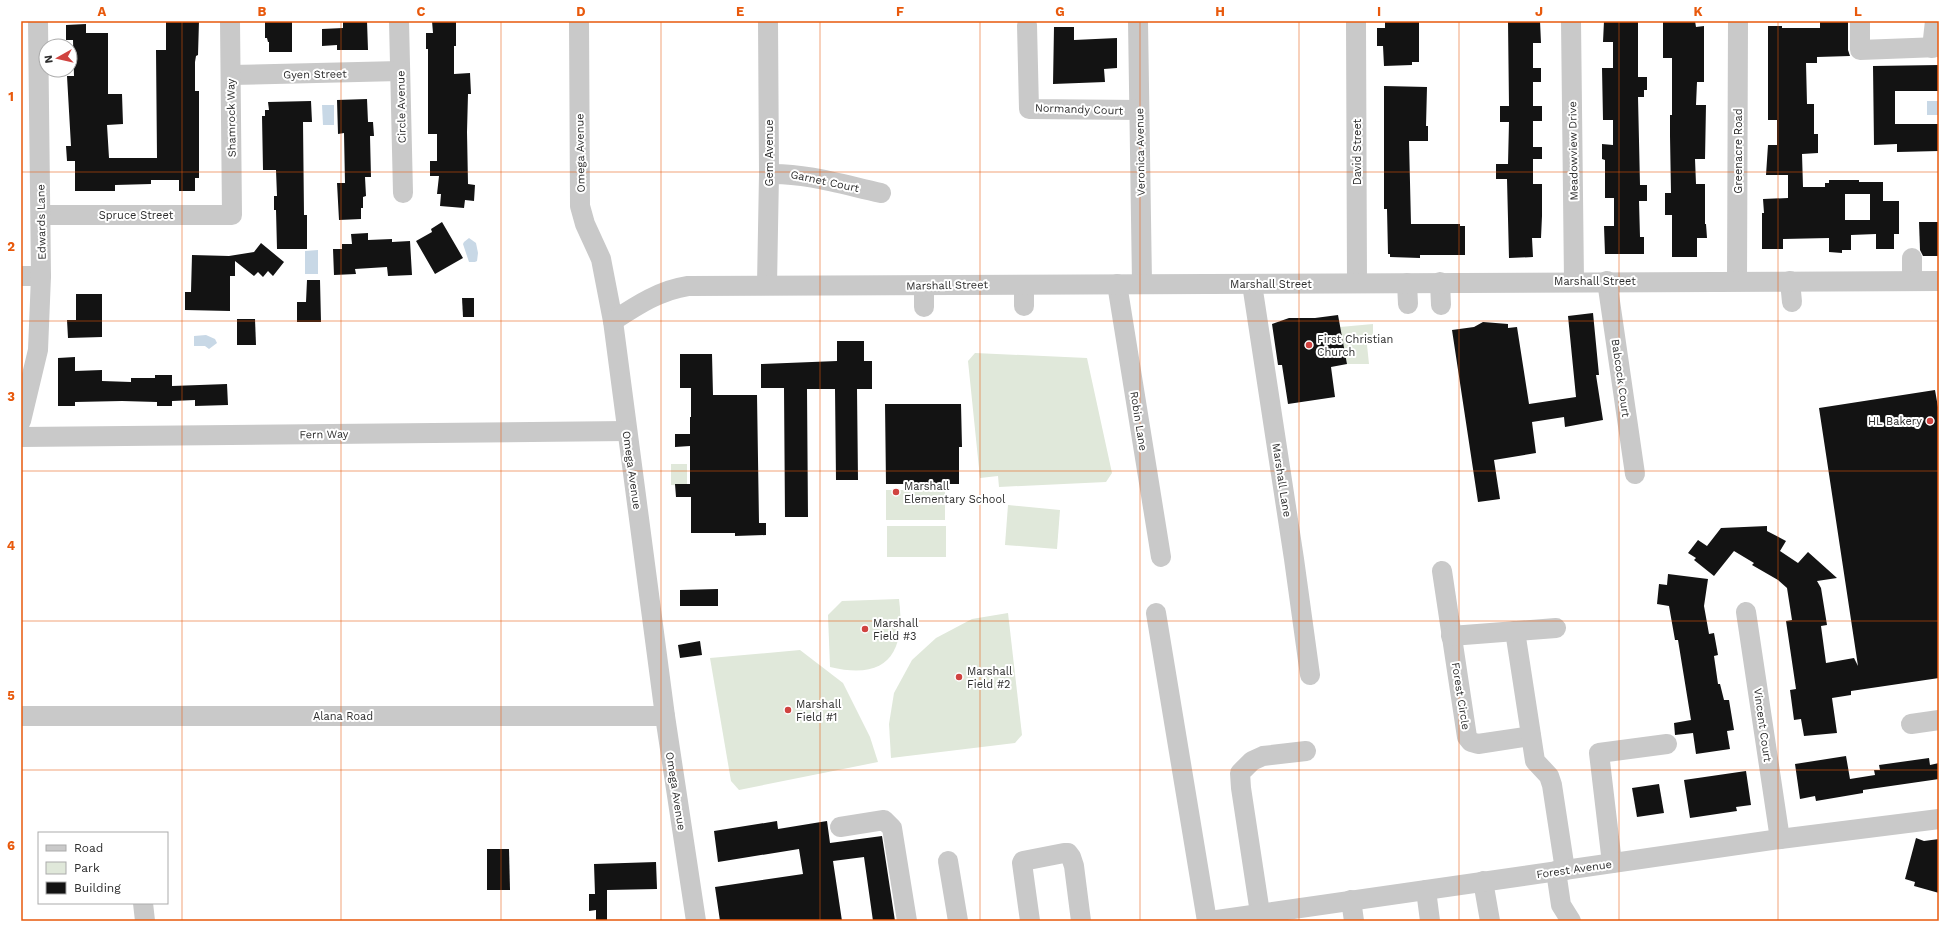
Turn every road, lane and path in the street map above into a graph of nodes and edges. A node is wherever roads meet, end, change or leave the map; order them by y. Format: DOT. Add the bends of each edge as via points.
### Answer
graph roads {
  1 [pos="38,21"];
  2 [pos="230,21"];
  3 [pos="400,21"];
  4 [pos="578,21"];
  5 [pos="768,21"];
  6 [pos="1138,21"];
  7 [pos="1356,21"];
  8 [pos="1571,21"];
  9 [pos="1738,21"];
  10 [pos="1860,21"];
  11 [pos="1935,21"];
  12 [pos="1027,25"];
  13 [pos="1936,48"];
  14 [pos="30,52"];
  15 [pos="400,71"];
  16 [pos="231,75"];
  17 [pos="1139,110"];
  18 [pos="769,174"];
  19 [pos="403,193"];
  20 [pos="880,193"];
  21 [pos="232,214"];
  22 [pos="41,215"];
  23 [pos="1912,258"];
  24 [pos="21,276"];
  25 [pos="41,276"];
  26 [pos="1939,280"];
  27 [pos="1574,281"];
  28 [pos="1607,281"];
  29 [pos="1738,281"];
  30 [pos="1790,281"];
  31 [pos="1912,281"];
  32 [pos="1407,282"];
  33 [pos="1440,282"];
  34 [pos="1358,283"];
  35 [pos="1117,284"];
  36 [pos="1142,284"];
  37 [pos="1252,284"];
  38 [pos="767,285"];
  39 [pos="1024,285"];
  40 [pos="924,286"];
  41 [pos="1792,302"];
  42 [pos="1408,304"];
  43 [pos="1441,305"];
  44 [pos="1024,306"];
  45 [pos="924,307"];
  46 [pos="613,322"];
  47 [pos="21,421"];
  48 [pos="627,432"];
  49 [pos="21,437"];
  50 [pos="1635,474"];
  51 [pos="1161,557"];
  52 [pos="1442,571"];
  53 [pos="1746,612"];
  54 [pos="1156,613"];
  55 [pos="1556,628"];
  56 [pos="1515,631"];
  57 [pos="1451,636"];
  58 [pos="1310,675"];
  59 [pos="21,716"];
  60 [pos="665,716"];
  61 [pos="1939,720"];
  62 [pos="1911,724"];
  63 [pos="1531,736"];
  64 [pos="1667,744"];
  65 [pos="1306,751"];
  66 [pos="1939,819"];
  67 [pos="840,827"];
  68 [pos="1780,839"];
  69 [pos="948,861"];
  70 [pos="1612,864"];
  71 [pos="1561,870"];
  72 [pos="1484,881"];
  73 [pos="1426,890"];
  74 [pos="1351,900"];
  75 [pos="143,904"];
  76 [pos="1260,913"];
  77 [pos="144,921"];
  78 [pos="696,921"];
  79 [pos="907,921"];
  80 [pos="958,921"];
  81 [pos="1030,921"];
  82 [pos="1081,921"];
  83 [pos="1207,921"];
  84 [pos="1210,921"];
  85 [pos="1354,921"];
  86 [pos="1430,921"];
  87 [pos="1490,921"];
  88 [pos="1571,921"];
  1 -- 14 [label="street, Edwards Lane"];
  2 -- 16 [label="street, Shamrock Way"];
  3 -- 15 [label="street, Circle Avenue"];
  4 -- 46 [label="street, Omega Avenue" via="580,206 601,259"];
  5 -- 18 [label="street, Gem Avenue"];
  6 -- 17 [label="street, Veronica Avenue"];
  7 -- 34 [label="street, David Street"];
  8 -- 27 [label="street, Meadowview Drive"];
  9 -- 29 [label="street, Greenacre Road"];
  10 -- 13 [label="street" via="1860,50"];
  11 -- 13 [label="street"];
  12 -- 17 [label="street, Normandy Court" via="1029,109"];
  14 -- 22 [label="street, Edwards Lane"];
  15 -- 16 [label="street, Gyen Street"];
  15 -- 19 [label="street, Circle Avenue"];
  16 -- 21 [label="street, Shamrock Way"];
  17 -- 36 [label="street, Veronica Avenue"];
  18 -- 20 [label="street, Garnet Court" via="809,176"];
  18 -- 38 [label="street, Gem Avenue"];
  21 -- 22 [label="street, Spruce Street"];
  22 -- 25 [label="street, Edwards Lane"];
  23 -- 31 [label="street"];
  24 -- 25 [label="street"];
  25 -- 47 [label="street, Edwards Lane" via="38,350"];
  26 -- 31 [label="street, Marshall Street"];
  27 -- 28 [label="street, Marshall Street"];
  27 -- 33 [label="street, Marshall Street"];
  28 -- 29 [label="street, Marshall Street"];
  28 -- 50 [label="street, Babcock Court"];
  29 -- 30 [label="street, Marshall Street"];
  30 -- 31 [label="street, Marshall Street"];
  30 -- 41 [label="street"];
  32 -- 33 [label="street, Marshall Street"];
  32 -- 34 [label="street, Marshall Street"];
  32 -- 42 [label="street"];
  33 -- 43 [label="street"];
  34 -- 37 [label="street, Marshall Street"];
  35 -- 36 [label="street, Marshall Street"];
  35 -- 39 [label="street, Marshall Street"];
  35 -- 51 [label="street, Robin Lane"];
  36 -- 37 [label="street, Marshall Street"];
  37 -- 58 [label="street, Marshall Lane"];
  38 -- 40 [label="street, Marshall Street"];
  38 -- 46 [label="street, Marshall Street" via="680,287 637,305"];
  39 -- 40 [label="street, Marshall Street"];
  39 -- 44 [label="street"];
  40 -- 45 [label="street"];
  46 -- 48 [label="street, Omega Avenue"];
  48 -- 49 [label="street, Fern Way"];
  48 -- 60 [label="street, Omega Avenue"];
  52 -- 57 [label="street, Forest Circle"];
  53 -- 68 [label="street, Vincent Court"];
  54 -- 83 [label="street"];
  55 -- 56 [label="street"];
  56 -- 57 [label="street"];
  56 -- 63 [label="street"];
  57 -- 63 [label="street, Forest Circle" via="1469,740 1478,744"];
  59 -- 60 [label="street, Alana Road"];
  60 -- 78 [label="street, Omega Avenue"];
  61 -- 62 [label="street"];
  63 -- 71 [label="street" via="1535,761 1549,776 1552,786"];
  64 -- 70 [label="street" via="1599,753"];
  65 -- 76 [label="street" via="1263,756 1252,761 1240,773"];
  66 -- 68 [label="street, Forest Avenue"];
  67 -- 79 [label="street" via="884,820 892,828"];
  68 -- 70 [label="street, Forest Avenue"];
  69 -- 80 [label="street"];
  70 -- 71 [label="street, Forest Avenue"];
  71 -- 72 [label="street, Forest Avenue"];
  71 -- 88 [label="street" via="1561,905"];
  72 -- 73 [label="street, Forest Avenue"];
  72 -- 87 [label="street"];
  73 -- 74 [label="street, Forest Avenue"];
  73 -- 86 [label="street"];
  74 -- 76 [label="street, Forest Avenue"];
  74 -- 85 [label="street"];
  75 -- 77 [label="street"];
  76 -- 84 [label="street, Forest Avenue"];
  81 -- 82 [label="street" via="1022,870 1023,861 1068,853 1074,866"];
}
